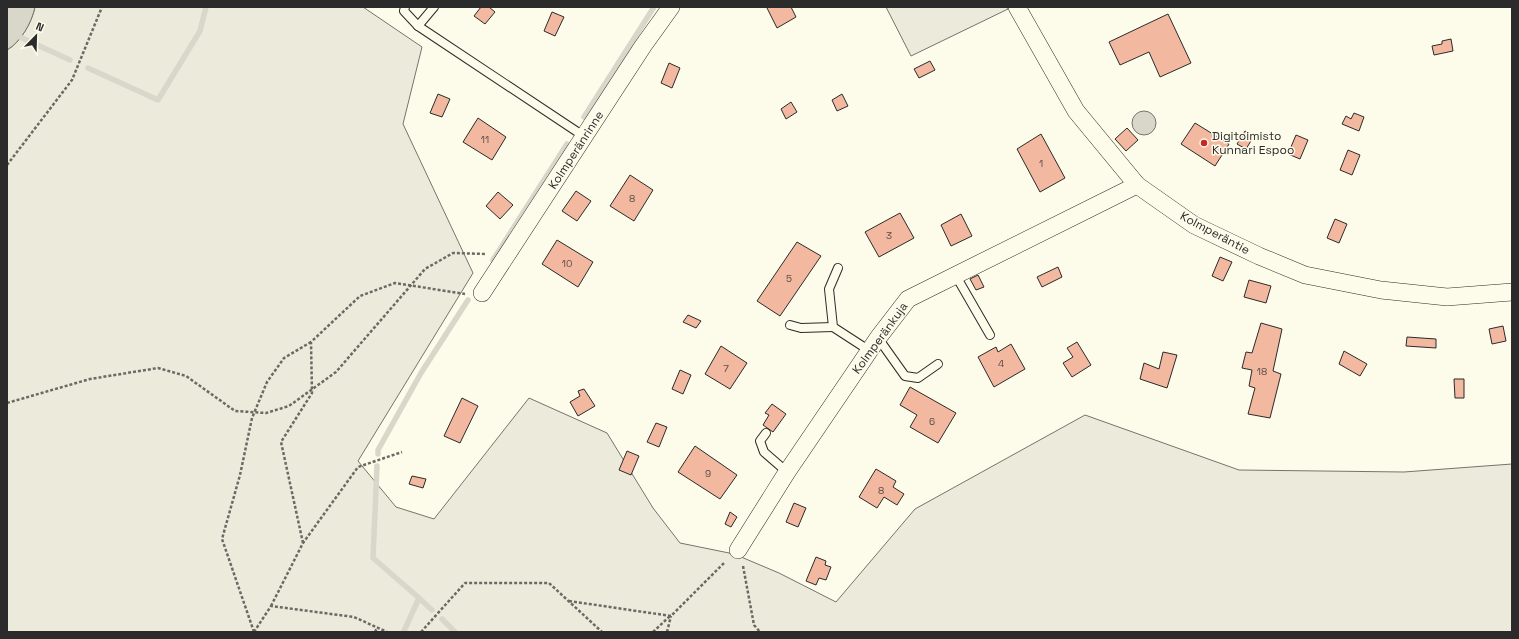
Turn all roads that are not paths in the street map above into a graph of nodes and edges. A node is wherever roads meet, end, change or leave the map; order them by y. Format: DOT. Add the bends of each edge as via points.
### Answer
graph roads {
  1 [pos="405,7"];
  2 [pos="434,7"];
  3 [pos="671,7"];
  4 [pos="1017,7"];
  5 [pos="418,26"];
  6 [pos="585,137"];
  7 [pos="1137,185"];
  8 [pos="838,268"];
  9 [pos="956,276"];
  10 [pos="482,292"];
  11 [pos="1512,292"];
  12 [pos="790,325"];
  13 [pos="833,327"];
  14 [pos="990,335"];
  15 [pos="874,345"];
  16 [pos="938,364"];
  17 [pos="766,433"];
  18 [pos="787,472"];
  19 [pos="738,550"];
  1 -- 5 [label="lane" via="404,11"];
  2 -- 5 [label="lane"];
  3 -- 6 [label="street, Kolmperänrinne"];
  4 -- 7 [label="street, Kolmperäntie" via="1076,111"];
  5 -- 6 [label="lane"];
  6 -- 10 [label="street, Kolmperänrinne"];
  7 -- 9 [label="street, Kolmperänkuja"];
  7 -- 11 [label="street, Kolmperäntie" via="1194,225 1305,275 1381,290 1447,296"];
  8 -- 13 [label="lane" via="829,289"];
  9 -- 14 [label="lane"];
  9 -- 15 [label="street, Kolmperänkuja" via="908,299"];
  12 -- 13 [label="lane" via="801,328"];
  13 -- 15 [label="lane"];
  15 -- 16 [label="lane" via="905,376 918,378"];
  15 -- 18 [label="street, Kolmperänkuja"];
  17 -- 18 [label="lane" via="760,441 764,452"];
  18 -- 19 [label="street, Kolmperänkuja"];
}
